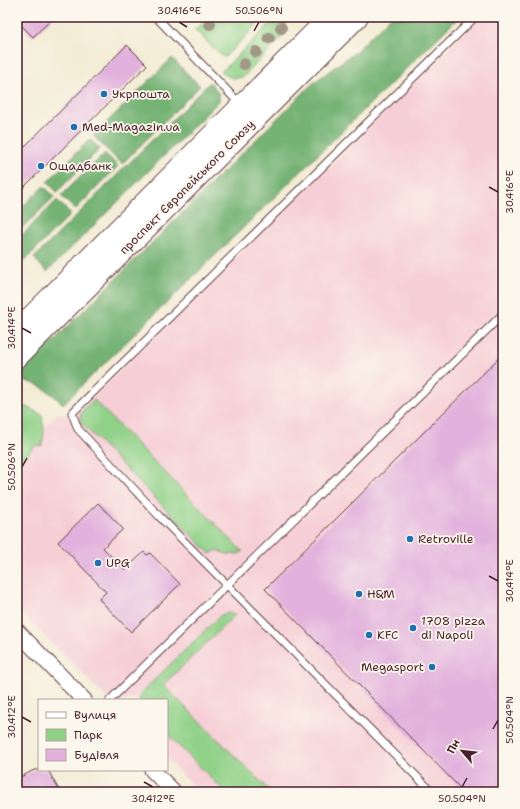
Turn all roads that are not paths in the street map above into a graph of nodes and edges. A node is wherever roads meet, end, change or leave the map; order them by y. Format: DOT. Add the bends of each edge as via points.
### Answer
graph roads {
  1 [pos="156,17"];
  2 [pos="330,17"];
  3 [pos="356,17"];
  4 [pos="475,17"];
  5 [pos="242,105"];
  6 [pos="503,314"];
  7 [pos="17,331"];
  8 [pos="17,357"];
  9 [pos="228,585"];
  10 [pos="17,631"];
  11 [pos="83,699"];
  12 [pos="111,699"];
  13 [pos="153,771"];
  14 [pos="174,792"];
  15 [pos="432,792"];
  1 -- 5 [label="lane"];
  2 -- 5 [label="main road, проспект Європейського Союзу"];
  3 -- 8 [label="main road, проспект Європейського Союзу"];
  4 -- 9 [label="lane" via="72,413 78,429"];
  5 -- 7 [label="main road, проспект Європейського Союзу"];
  6 -- 9 [label="lane"];
  9 -- 12 [label="lane"];
  9 -- 15 [label="lane"];
  10 -- 11 [label="street"];
  13 -- 14 [label="street"];
}
